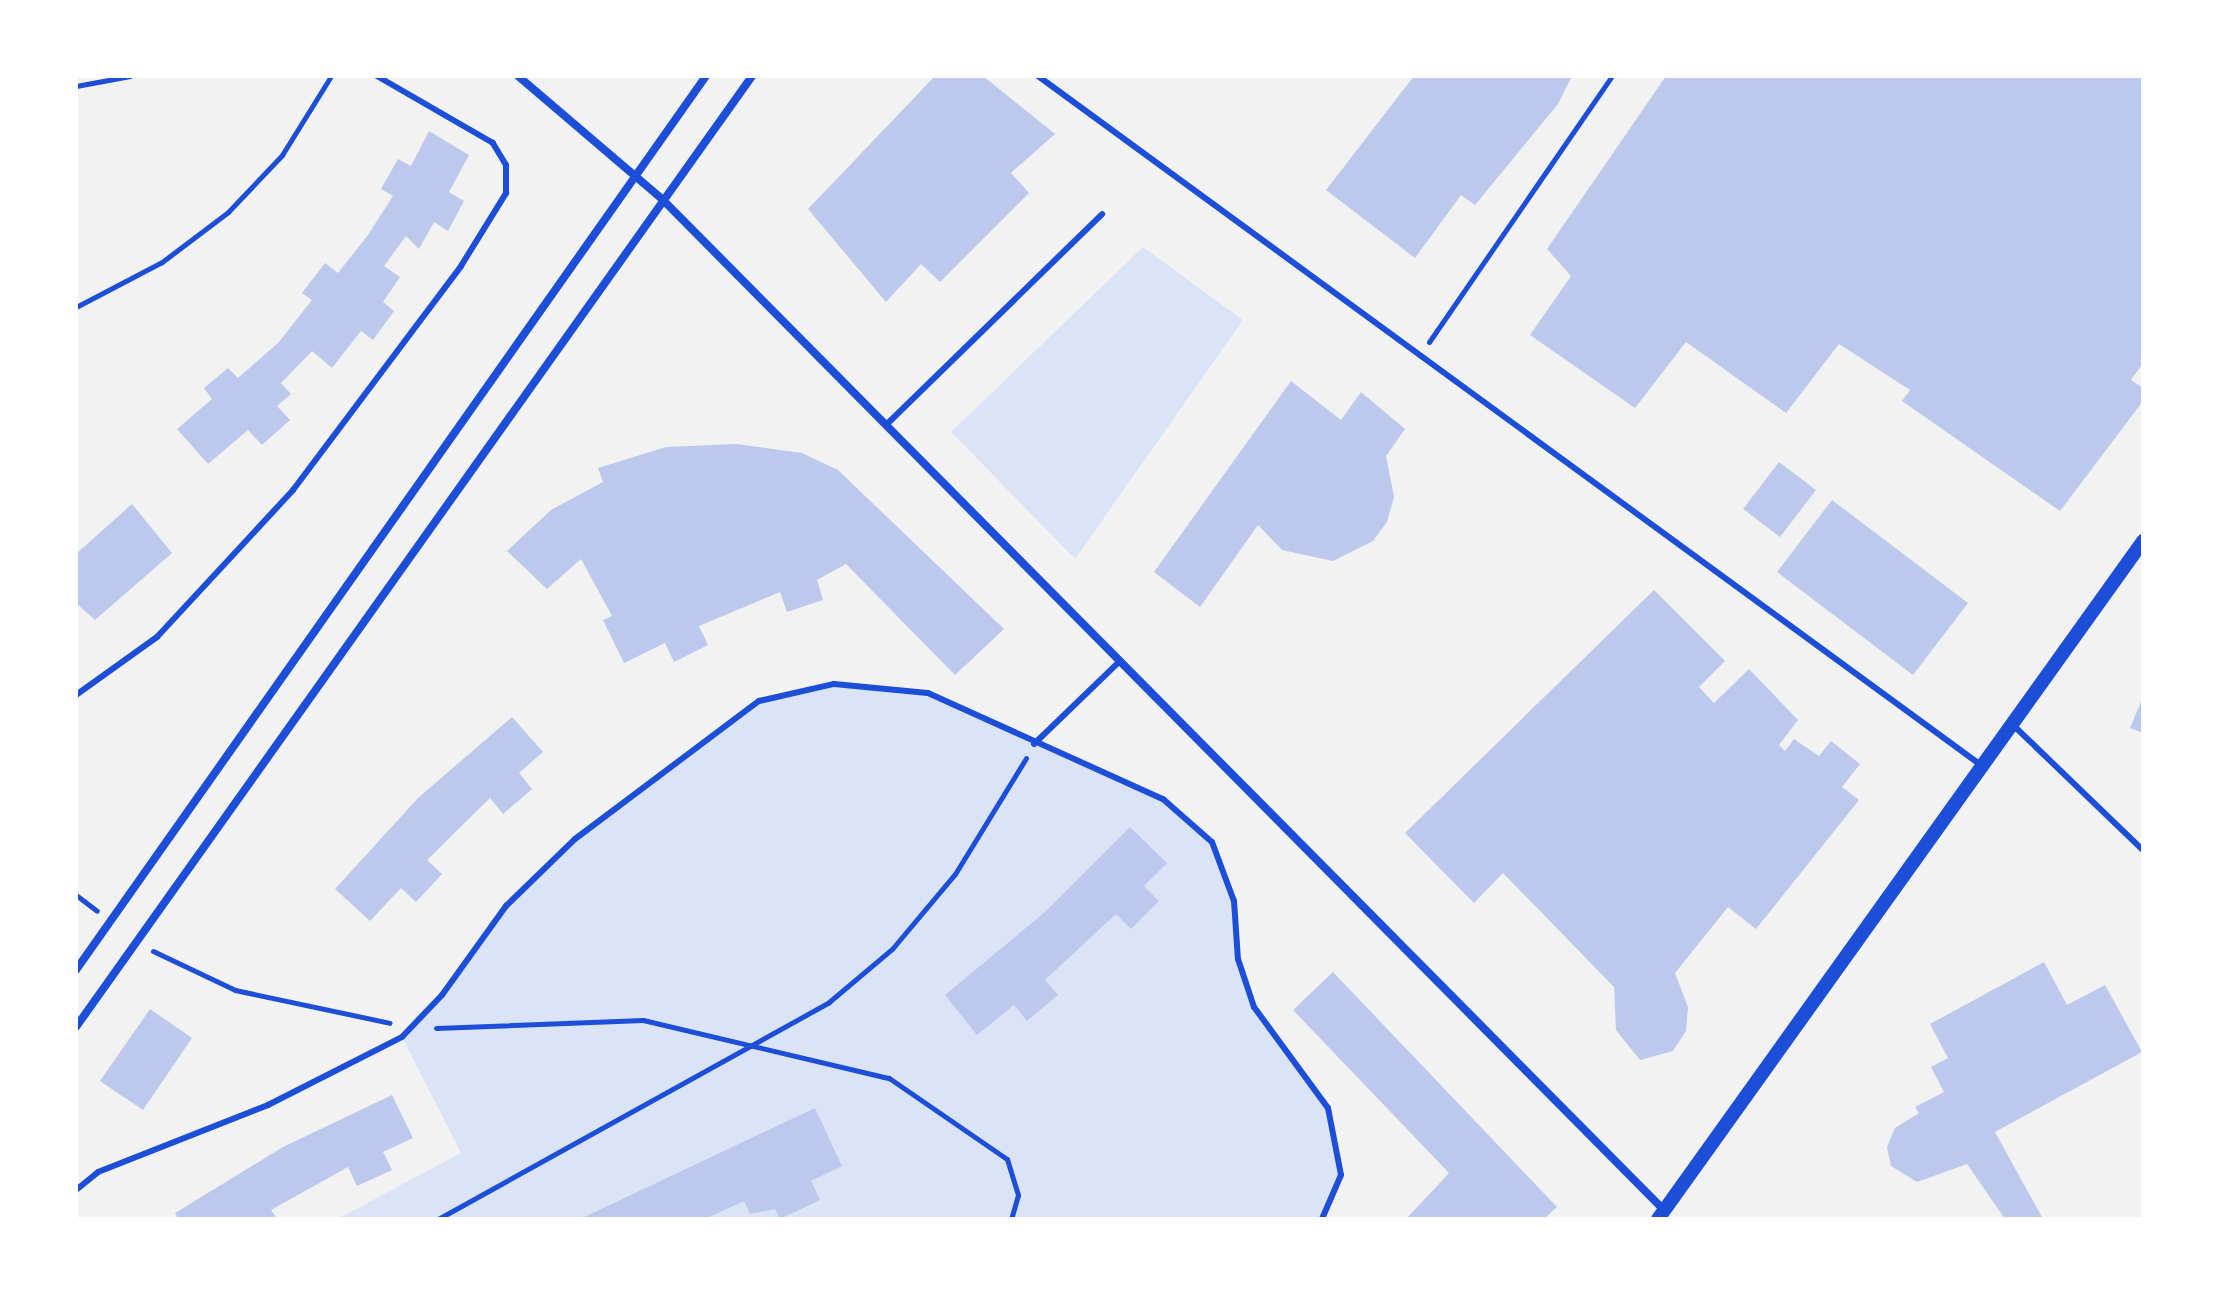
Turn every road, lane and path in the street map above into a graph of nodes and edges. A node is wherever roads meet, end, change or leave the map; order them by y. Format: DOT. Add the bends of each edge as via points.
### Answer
graph roads {
  1 [pos="130,76"];
  2 [pos="331,76"];
  3 [pos="377,76"];
  4 [pos="518,76"];
  5 [pos="706,76"];
  6 [pos="752,76"];
  7 [pos="1038,76"];
  8 [pos="1612,76"];
  9 [pos="76,86"];
  10 [pos="639,178"];
  11 [pos="663,200"];
  12 [pos="1102,214"];
  13 [pos="76,307"];
  14 [pos="1420,355"];
  15 [pos="886,425"];
  16 [pos="2143,541"];
  17 [pos="1120,661"];
  18 [pos="76,695"];
  19 [pos="2012,724"];
  20 [pos="1034,744"];
  21 [pos="1982,766"];
  22 [pos="2143,850"];
  23 [pos="136,942"];
  24 [pos="76,970"];
  25 [pos="76,1027"];
  26 [pos="411,1027"];
  27 [pos="757,1043"];
  28 [pos="76,1190"];
  29 [pos="1661,1214"];
  30 [pos="438,1219"];
  31 [pos="1011,1219"];
  32 [pos="1322,1219"];
  1 -- 9 [label="path"];
  2 -- 13 [label="path" via="282,155 228,212 162,262"];
  3 -- 18 [label="lane" via="493,143 506,165 506,193 461,266 293,490 157,637"];
  4 -- 10 [label="street"];
  5 -- 10 [label="street"];
  6 -- 11 [label="street"];
  7 -- 14 [label="lane"];
  8 -- 14 [label="path"];
  10 -- 11 [label="street"];
  10 -- 24 [label="street"];
  11 -- 15 [label="street"];
  11 -- 23 [label="street"];
  12 -- 15 [label="lane"];
  14 -- 21 [label="lane"];
  15 -- 17 [label="street"];
  16 -- 19 [label="street"];
  17 -- 20 [label="lane"];
  17 -- 29 [label="street"];
  19 -- 21 [label="street"];
  19 -- 22 [label="lane"];
  20 -- 26 [label="lane" via="928,693 834,684 759,701 575,839 506,906"];
  20 -- 27 [label="path" via="955,874 892,949 829,1002"];
  20 -- 32 [label="lane" via="1163,799 1212,842 1234,901 1238,959 1254,1007 1328,1108 1341,1175"];
  21 -- 29 [label="street"];
  23 -- 25 [label="street"];
  23 -- 26 [label="path" via="235,990"];
  26 -- 27 [label="path" via="643,1020"];
  26 -- 28 [label="lane" via="268,1105 98,1172"];
  27 -- 30 [label="path"];
  27 -- 31 [label="path" via="889,1078 973,1129 1007,1159 1018,1195"];
}
